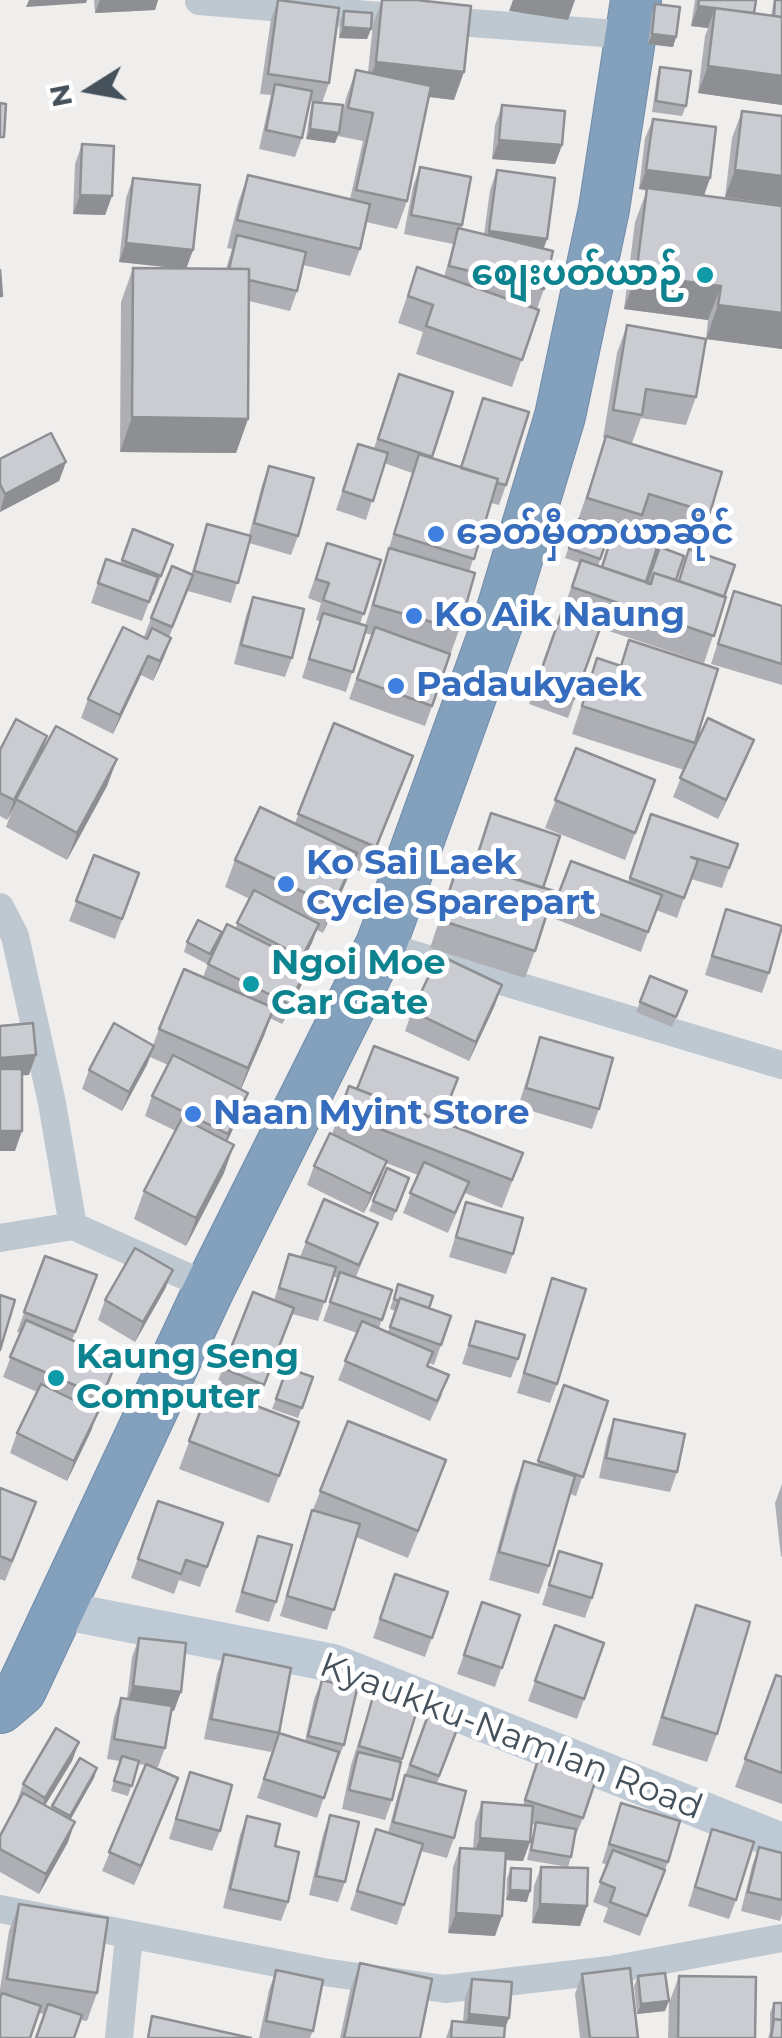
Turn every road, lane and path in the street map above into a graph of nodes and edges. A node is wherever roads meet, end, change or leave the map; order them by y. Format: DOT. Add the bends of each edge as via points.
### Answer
graph roads {
  1 [pos="199,1"];
  2 [pos="633,17"];
  3 [pos="0,907"];
  4 [pos="382,945"];
  5 [pos="782,1065"];
  6 [pos="73,1226"];
  7 [pos="0,1238"];
  8 [pos="210,1287"];
  9 [pos="60,1610"];
  10 [pos="0,1708"];
  11 [pos="782,1842"];
  12 [pos="0,1909"];
  13 [pos="129,1936"];
  14 [pos="782,1938"];
  15 [pos="119,2038"];
  1 -- 2 [label="street"];
  2 -- 4 [label="highway" via="614,210 555,434 500,616"];
  3 -- 6 [label="street" via="15,936"];
  4 -- 5 [label="street"];
  4 -- 8 [label="highway"];
  6 -- 7 [label="street"];
  6 -- 8 [label="street"];
  8 -- 9 [label="highway"];
  9 -- 10 [label="highway" via="21,1690"];
  9 -- 11 [label="street, Kyaukku-Namlan Road" via="333,1663"];
  12 -- 13 [label="street"];
  13 -- 14 [label="street" via="445,1989 610,1970"];
  13 -- 15 [label="street"];
}
